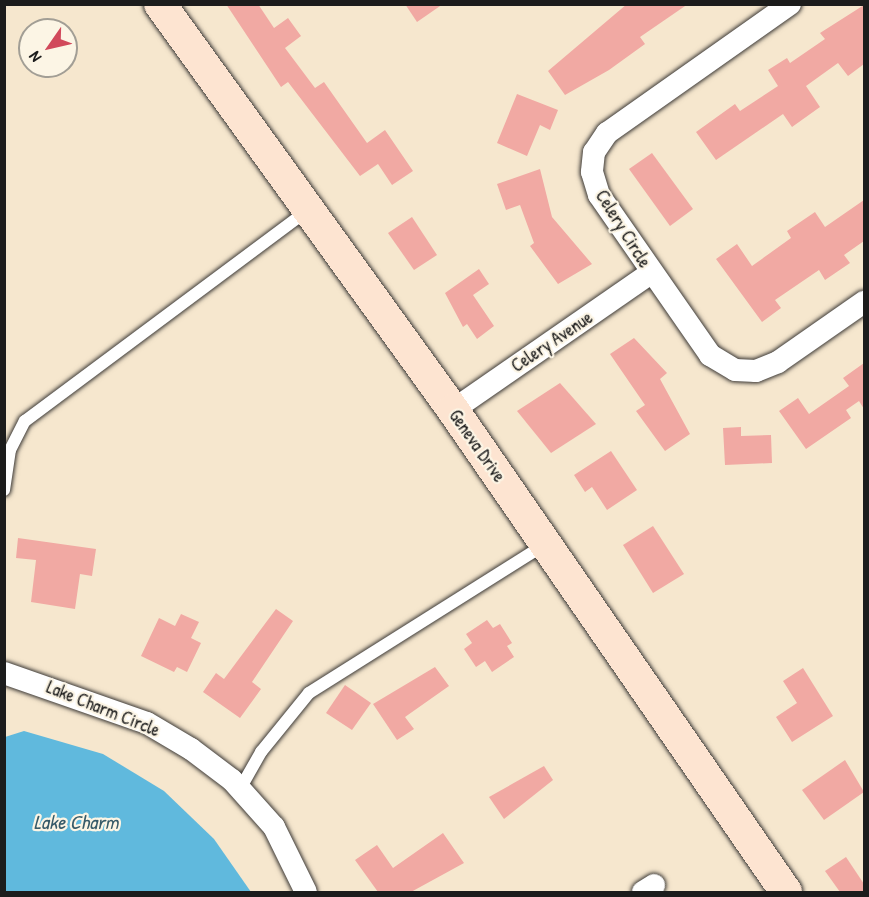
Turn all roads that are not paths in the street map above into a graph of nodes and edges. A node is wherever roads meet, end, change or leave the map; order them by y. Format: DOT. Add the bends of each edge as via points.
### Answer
graph roads {
  1 [pos="160,4"];
  2 [pos="790,4"];
  3 [pos="308,210"];
  4 [pos="651,273"];
  5 [pos="864,302"];
  6 [pos="453,410"];
  7 [pos="4,490"];
  8 [pos="545,544"];
  9 [pos="4,674"];
  10 [pos="240,789"];
  11 [pos="306,892"];
  12 [pos="786,892"];
  1 -- 3 [label="main road, Geneva Drive"];
  2 -- 4 [label="street, Celery Circle" via="608,133 594,152 591,172 599,195"];
  3 -- 6 [label="main road, Geneva Drive"];
  3 -- 7 [label="lane" via="25,421 10,450"];
  4 -- 5 [label="street, Celery Circle" via="710,355 735,370 756,371 778,362"];
  4 -- 6 [label="street, Celery Avenue"];
  6 -- 8 [label="main road, Geneva Drive"];
  8 -- 10 [label="lane" via="309,693 261,752"];
  8 -- 12 [label="main road, Geneva Drive"];
  9 -- 10 [label="street, Lake Charm Circle" via="147,723"];
  10 -- 11 [label="street, Lake Charm Circle" via="274,827"];
}
